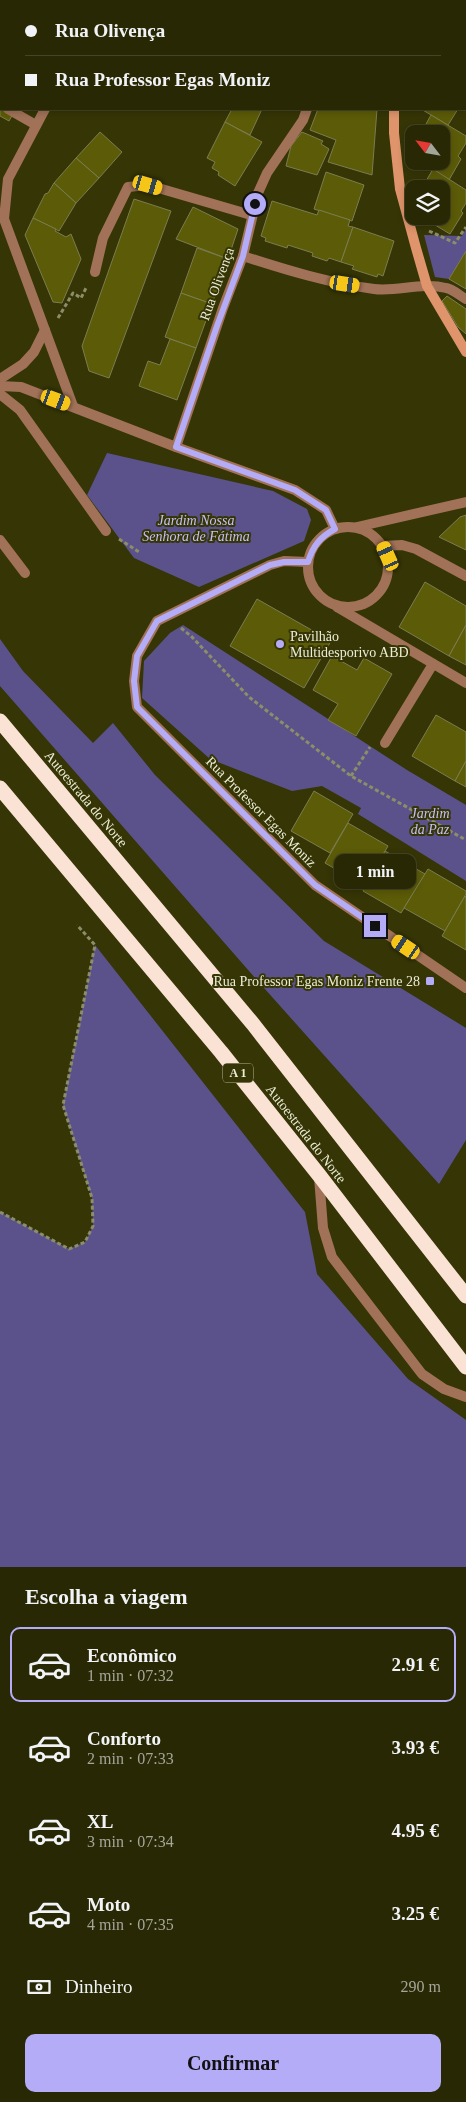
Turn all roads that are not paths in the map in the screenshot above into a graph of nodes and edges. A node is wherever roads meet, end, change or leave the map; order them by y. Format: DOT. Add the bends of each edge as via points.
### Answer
graph roads {
  1 [pos="10,110"];
  2 [pos="45,110"];
  3 [pos="307,110"];
  4 [pos="394,110"];
  5 [pos="36,125"];
  6 [pos="252,215"];
  7 [pos="243,256"];
  8 [pos="95,272"];
  9 [pos="427,286"];
  10 [pos="466,299"];
  11 [pos="45,330"];
  12 [pos="466,352"];
  13 [pos="0,379"];
  14 [pos="0,386"];
  15 [pos="0,394"];
  16 [pos="73,406"];
  17 [pos="176,447"];
  18 [pos="466,502"];
  19 [pos="356,527"];
  20 [pos="335,529"];
  21 [pos="106,531"];
  22 [pos="0,540"];
  23 [pos="383,546"];
  24 [pos="308,562"];
  25 [pos="25,573"];
  26 [pos="466,576"];
  27 [pos="327,602"];
  28 [pos="433,664"];
  29 [pos="466,683"];
  30 [pos="0,721"];
  31 [pos="385,743"];
  32 [pos="0,788"];
  33 [pos="466,988"];
  34 [pos="319,1175"];
  35 [pos="466,1296"];
  36 [pos="466,1367"];
  37 [pos="466,1396"];
  1 -- 5 [label="street"];
  2 -- 5 [label="street"];
  3 -- 6 [label="street, Rua Olivença" via="267,173"];
  4 -- 9 [label="street" via="400,189"];
  5 -- 11 [label="street" via="8,179 4,219"];
  6 -- 7 [label="street, Rua Olivença"];
  6 -- 8 [label="street" via="148,185 128,187 103,238"];
  7 -- 9 [label="street" via="282,269 377,290"];
  7 -- 17 [label="street, Rua Olivença"];
  9 -- 10 [label="street" via="448,288"];
  9 -- 12 [label="street"];
  11 -- 13 [label="street" via="34,352 23,364"];
  11 -- 16 [label="street"];
  14 -- 16 [label="street" via="21,387"];
  15 -- 21 [label="street" via="20,410"];
  16 -- 17 [label="street"];
  17 -- 20 [label="street" via="295,490 326,510"];
  18 -- 19 [label="street"];
  19 -- 20 [label="street"];
  19 -- 23 [label="street" via="371,534"];
  20 -- 24 [label="street" via="317,542"];
  22 -- 25 [label="street"];
  23 -- 26 [label="street" via="402,545 416,549"];
  23 -- 27 [label="street" via="388,556 387,580 373,600 350,608"];
  24 -- 27 [label="street" via="312,585"];
  24 -- 33 [label="street, Rua Professor Egas Moniz" via="270,565 157,621 137,656 134,681 137,707 315,885"];
  27 -- 28 [label="street"];
  28 -- 29 [label="street"];
  28 -- 31 [label="street"];
  30 -- 35 [label="highway, Autoestrada do Norte" via="253,1024"];
  32 -- 34 [label="highway, Autoestrada do Norte / A 1"];
  34 -- 36 [label="highway, Autoestrada do Norte / A 1"];
  34 -- 37 [label="street" via="324,1228 332,1258 422,1374 444,1389"];
}
